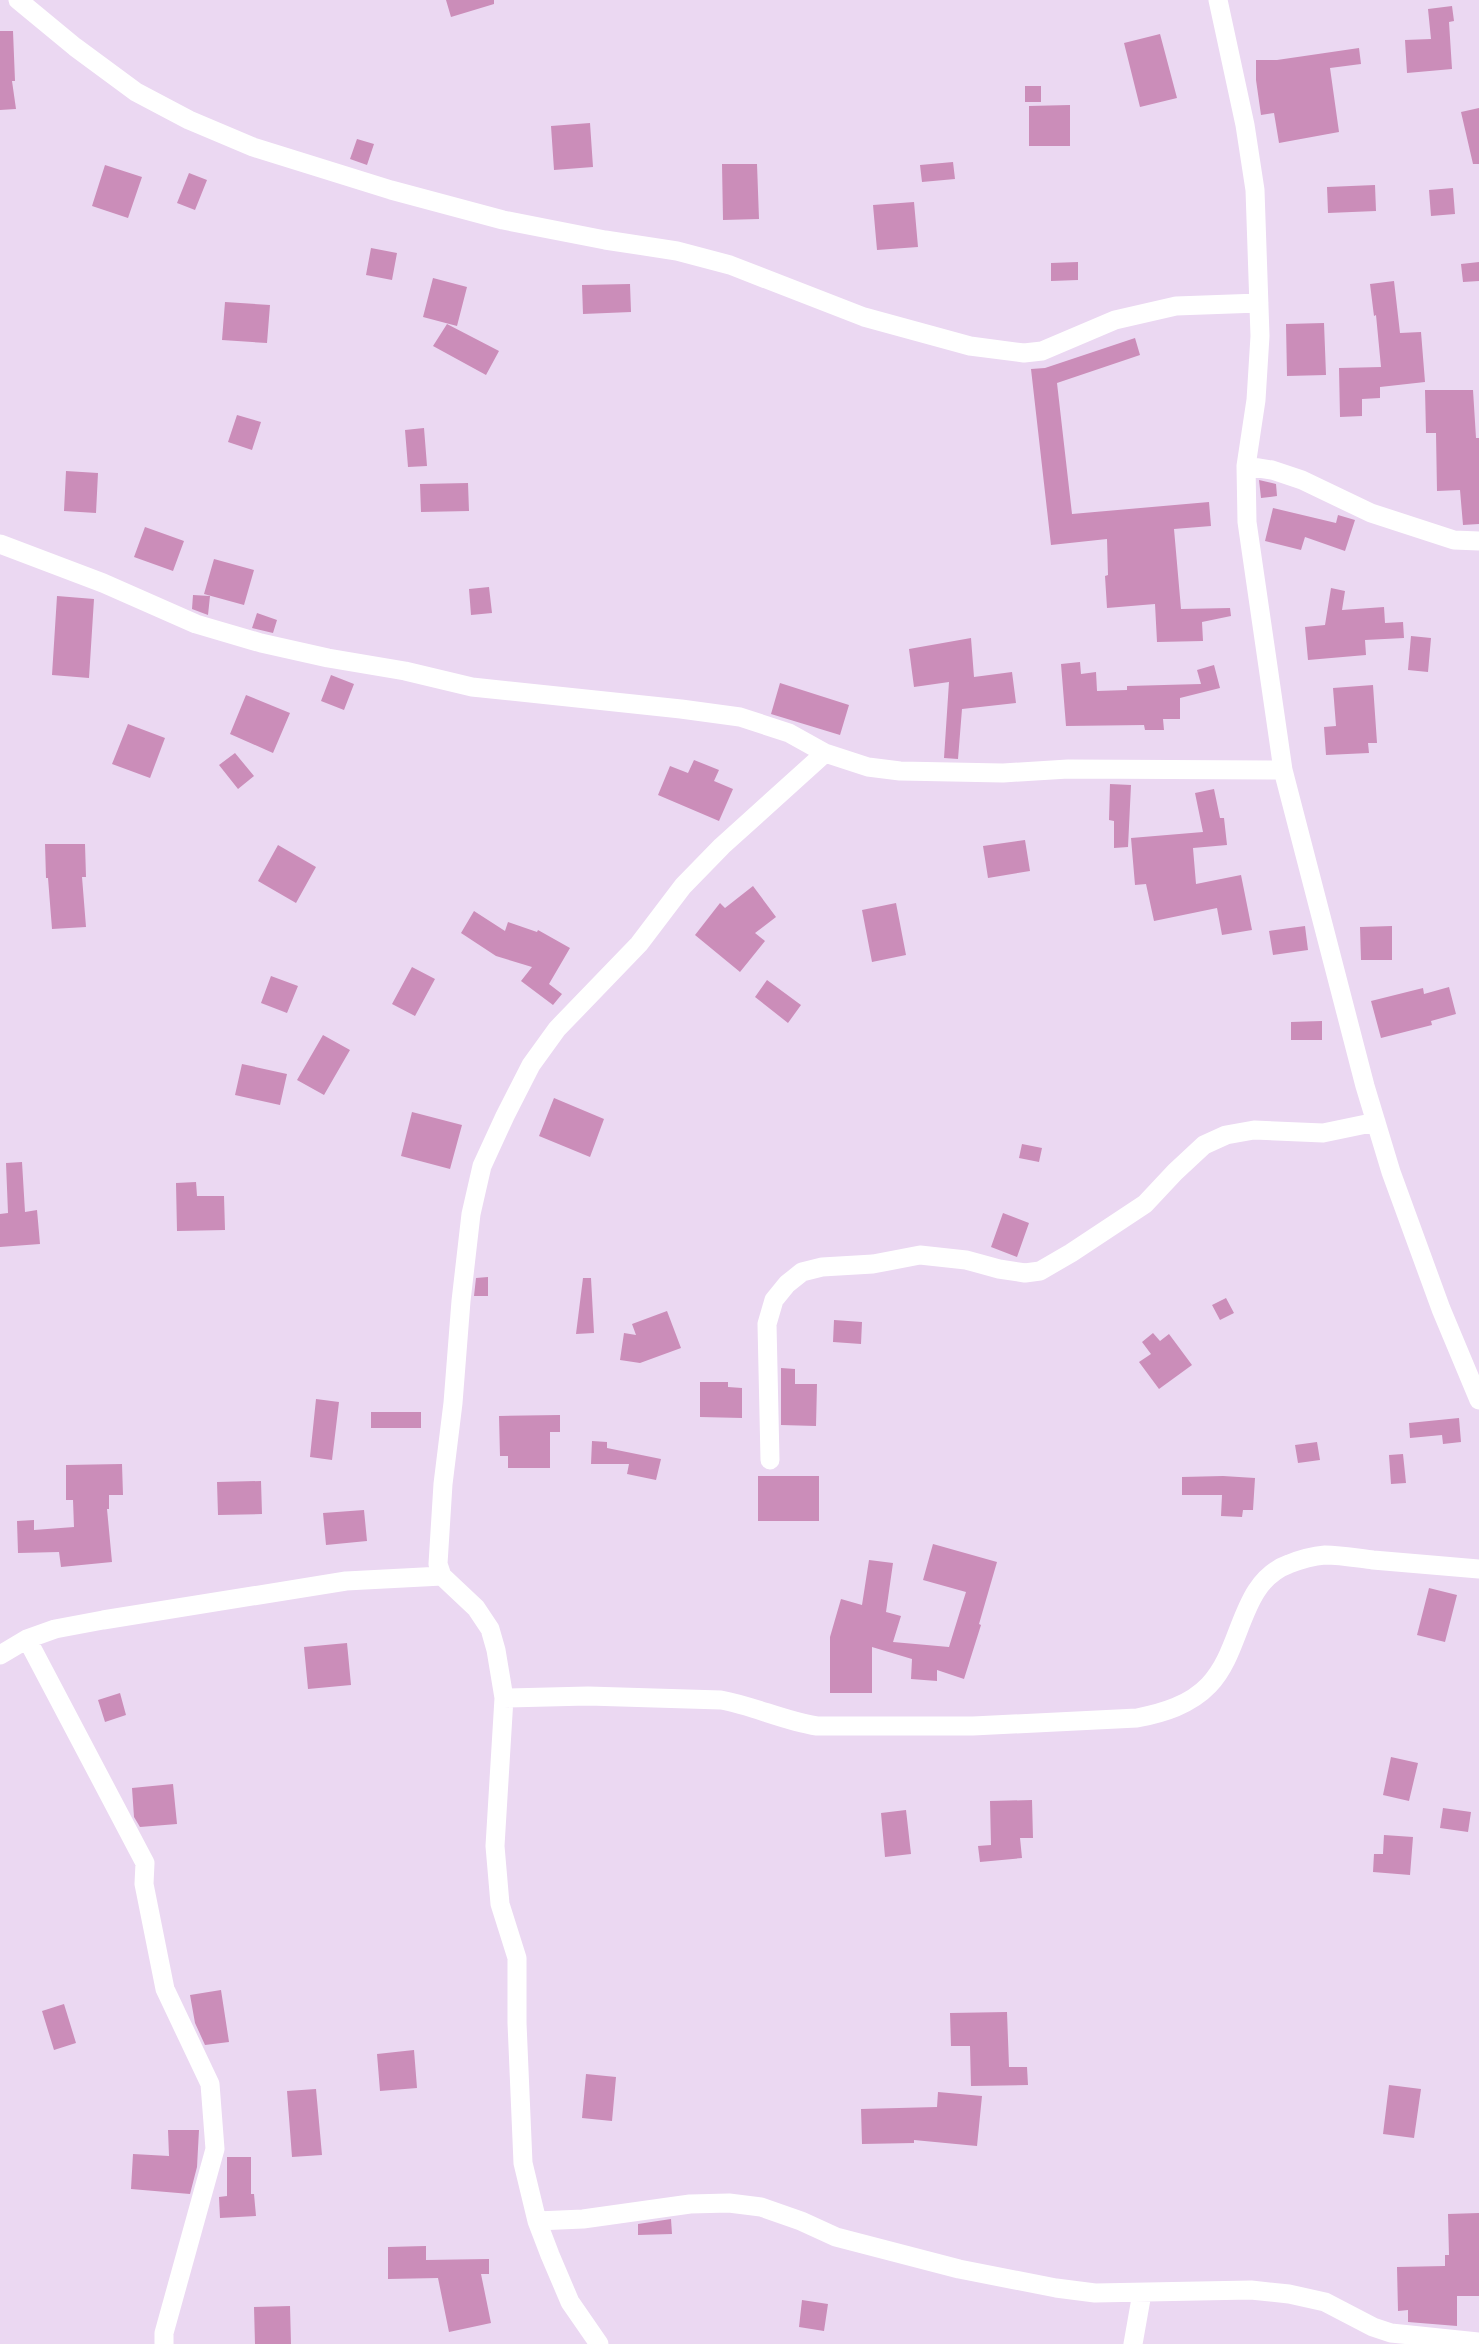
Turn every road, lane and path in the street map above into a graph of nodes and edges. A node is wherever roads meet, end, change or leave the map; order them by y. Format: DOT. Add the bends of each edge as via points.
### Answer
graph roads {
  1 [pos="18,0"];
  2 [pos="1218,0"];
  3 [pos="1259,303"];
  4 [pos="1250,438"];
  5 [pos="1246,466"];
  6 [pos="1272,470"];
  7 [pos="1479,541"];
  8 [pos="0,544"];
  9 [pos="825,753"];
  10 [pos="1283,769"];
  11 [pos="1376,1122"];
  12 [pos="1479,1400"];
  13 [pos="770,1460"];
  14 [pos="1479,1569"];
  15 [pos="442,1576"];
  16 [pos="27,1639"];
  17 [pos="0,1655"];
  18 [pos="504,1698"];
  19 [pos="537,2221"];
  20 [pos="1142,2292"];
  21 [pos="1479,2342"];
  22 [pos="164,2344"];
  23 [pos="598,2344"];
  24 [pos="1133,2344"];
  1 -- 3 [label="street" via="136,92 253,147 493,218 730,265 864,317 970,346 1042,351 1115,320 1176,306"];
  2 -- 3 [label="street" via="1255,190"];
  3 -- 4 [label="street"];
  4 -- 5 [label="street"];
  4 -- 6 [label="street"];
  5 -- 6 [label="street"];
  5 -- 10 [label="street" via="1247,522"];
  6 -- 7 [label="street" via="1371,513 1454,540"];
  8 -- 9 [label="street" via="196,624 261,643 472,687 740,718 789,733"];
  9 -- 10 [label="street" via="868,767 900,771"];
  9 -- 15 [label="street" via="683,886 639,944 557,1029 531,1065 481,1166 471,1214 443,1484 438,1563"];
  10 -- 11 [label="street"];
  11 -- 12 [label="street" via="1441,1309"];
  11 -- 13 [label="street" via="1323,1133 1254,1130 1226,1135 1204,1145 1145,1205 1040,1271 1025,1273 920,1255 802,1272 774,1300 767,1324"];
  14 -- 18 [label="street" via="1324,1555 1289,1564 1270,1573 1259,1587 1225,1663 1208,1686 1182,1704 1138,1718 973,1726 817,1726 721,1700"];
  15 -- 16 [label="street" via="346,1581 211,1601 55,1629"];
  15 -- 18 [label="street" via="476,1608 489,1629"];
  16 -- 17 [label="street"];
  16 -- 22 [label="street" via="145,1863 144,1884 165,1989 210,2084 215,2149"];
  18 -- 19 [label="street" via="495,1846 499,1904 517,1958 523,2163"];
  19 -- 20 [label="street" via="729,2203 761,2207 836,2237 981,2274 1095,2293"];
  19 -- 23 [label="street" via="570,2302"];
  20 -- 21 [label="street" via="1289,2294 1325,2302 1391,2333"];
  20 -- 24 [label="street"];
}
